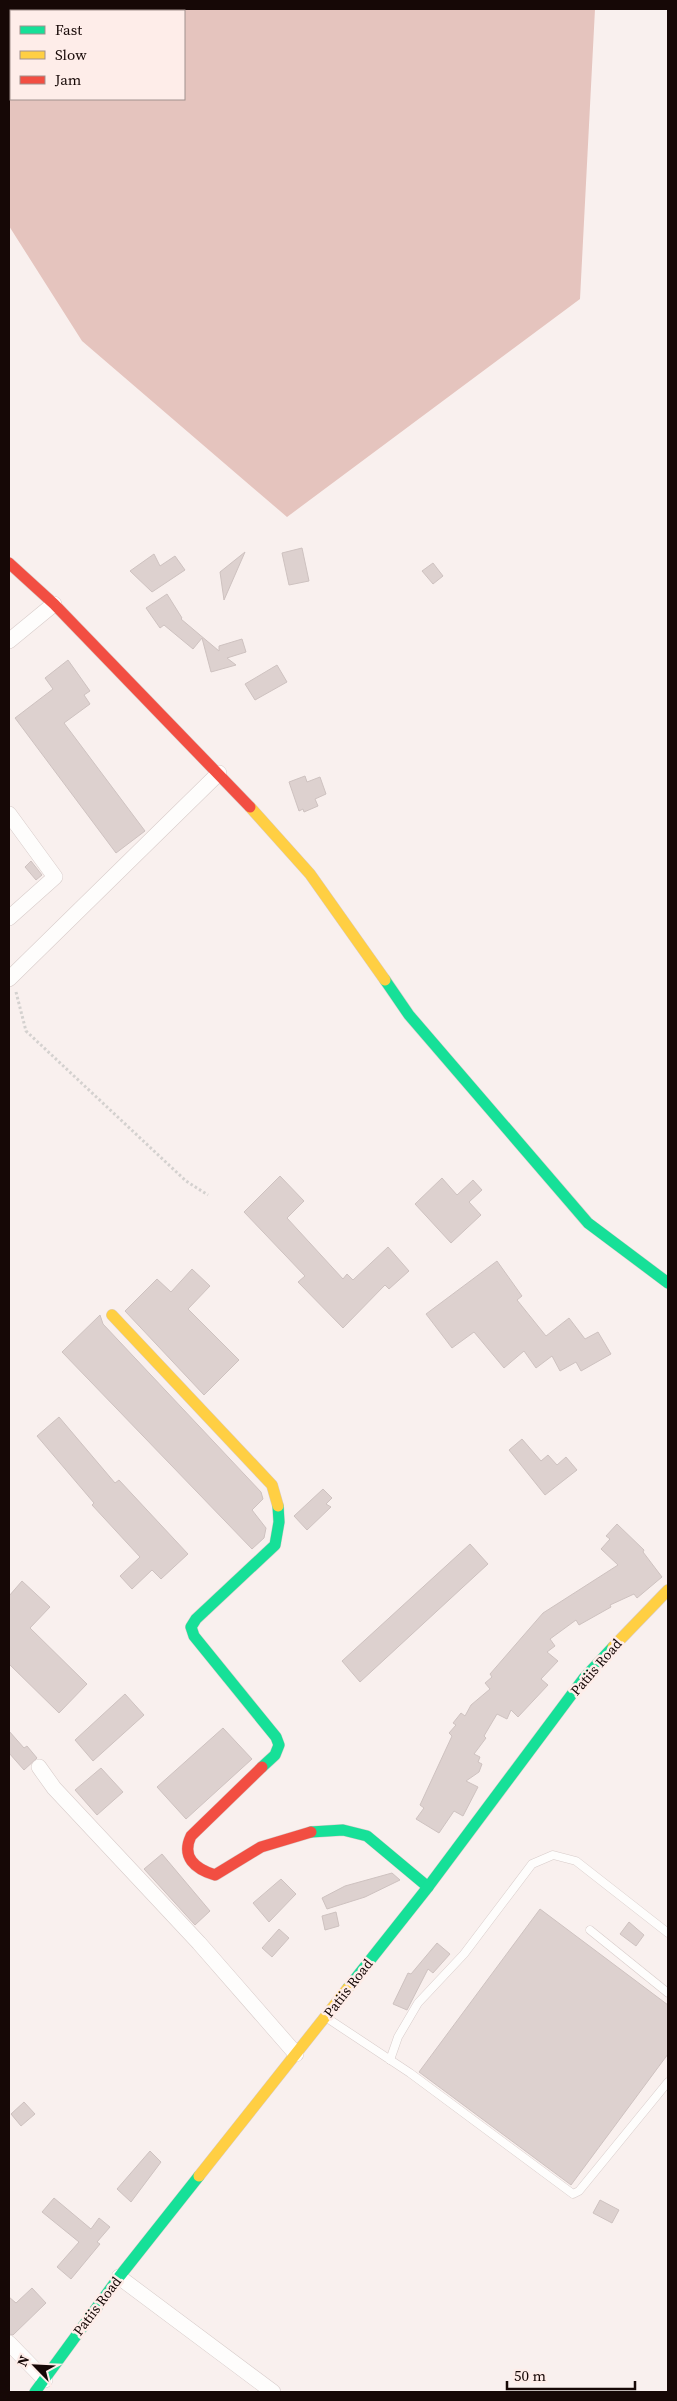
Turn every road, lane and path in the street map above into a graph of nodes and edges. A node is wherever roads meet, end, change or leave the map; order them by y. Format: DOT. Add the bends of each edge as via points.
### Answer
graph roads {
  1 [pos="9,563"];
  2 [pos="54,604"];
  3 [pos="9,641"];
  4 [pos="219,773"];
  5 [pos="9,814"];
  6 [pos="10,915"];
  7 [pos="10,978"];
  8 [pos="208,1195"];
  9 [pos="668,1283"];
  10 [pos="112,1315"];
  11 [pos="668,1590"];
  12 [pos="39,1768"];
  13 [pos="428,1887"];
  14 [pos="590,1930"];
  15 [pos="668,1933"];
  16 [pos="668,1993"];
  17 [pos="325,2017"];
  18 [pos="296,2054"];
  19 [pos="390,2060"];
  20 [pos="668,2082"];
  21 [pos="118,2277"];
  22 [pos="9,2343"];
  23 [pos="45,2380"];
  24 [pos="35,2392"];
  25 [pos="273,2392"];
  1 -- 2 [label="street"];
  2 -- 3 [label="street"];
  2 -- 4 [label="street"];
  4 -- 7 [label="street"];
  4 -- 9 [label="street" via="310,874 409,1015 588,1223"];
  5 -- 6 [label="street" via="55,877"];
  7 -- 8 [label="path" via="26,1031 186,1181"];
  10 -- 13 [label="street" via="272,1485 278,1504 279,1532 275,1545 196,1618 191,1627 194,1636 276,1737 279,1746 275,1755 190,1836 185,1845 186,1855 204,1872 215,1875 261,1847 340,1828 367,1836"];
  11 -- 13 [label="street, Patiis Road" via="584,1678"];
  12 -- 18 [label="street"];
  13 -- 17 [label="street, Patiis Road"];
  14 -- 16 [label="lane"];
  15 -- 19 [label="lane" via="576,1861 553,1855 532,1864 464,1954 418,2002 398,2037"];
  17 -- 18 [label="street, Patiis Road"];
  17 -- 19 [label="lane"];
  18 -- 21 [label="street, Patiis Road"];
  19 -- 20 [label="lane" via="573,2194 579,2191"];
  21 -- 23 [label="street, Patiis Road"];
  21 -- 25 [label="street"];
  22 -- 23 [label="street"];
  23 -- 24 [label="street, Patiis Road"];
}
